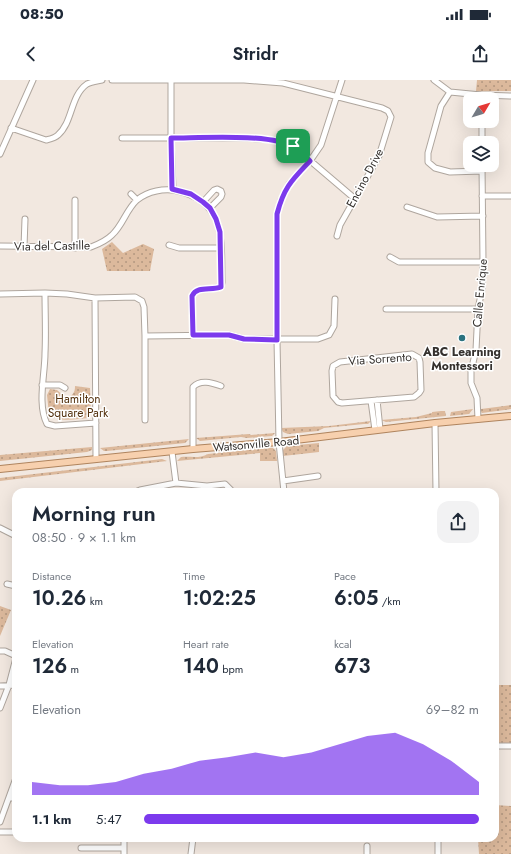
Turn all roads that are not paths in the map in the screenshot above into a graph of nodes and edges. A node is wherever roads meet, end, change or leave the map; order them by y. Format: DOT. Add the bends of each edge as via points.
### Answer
graph roads {
  1 [pos="33,80"];
  2 [pos="102,80"];
  3 [pos="112,80"];
  4 [pos="171,80"];
  5 [pos="342,80"];
  6 [pos="434,80"];
  7 [pos="450,92"];
  8 [pos="463,94"];
  9 [pos="499,96"];
  10 [pos="511,96"];
  11 [pos="336,97"];
  12 [pos="12,128"];
  13 [pos="122,138"];
  14 [pos="171,138"];
  15 [pos="0,154"];
  16 [pos="310,161"];
  17 [pos="463,170"];
  18 [pos="482,172"];
  19 [pos="172,189"];
  20 [pos="131,194"];
  21 [pos="482,196"];
  22 [pos="511,196"];
  23 [pos="354,198"];
  24 [pos="75,200"];
  25 [pos="137,200"];
  26 [pos="203,202"];
  27 [pos="406,207"];
  28 [pos="210,208"];
  29 [pos="483,216"];
  30 [pos="25,219"];
  31 [pos="337,236"];
  32 [pos="169,245"];
  33 [pos="0,246"];
  34 [pos="24,247"];
  35 [pos="75,248"];
  36 [pos="221,248"];
  37 [pos="390,257"];
  38 [pos="483,262"];
  39 [pos="45,293"];
  40 [pos="0,294"];
  41 [pos="95,298"];
  42 [pos="335,299"];
  43 [pos="478,309"];
  44 [pos="386,310"];
  45 [pos="193,335"];
  46 [pos="145,336"];
  47 [pos="277,340"];
  48 [pos="42,385"];
  49 [pos="221,386"];
  50 [pos="65,388"];
  51 [pos="377,400"];
  52 [pos="371,401"];
  53 [pos="511,416"];
  54 [pos="478,419"];
  55 [pos="145,420"];
  56 [pos="96,423"];
  57 [pos="435,423"];
  58 [pos="378,429"];
  59 [pos="279,442"];
  60 [pos="193,450"];
  61 [pos="172,452"];
  62 [pos="96,459"];
  63 [pos="0,469"];
  64 [pos="318,476"];
  65 [pos="283,481"];
  66 [pos="176,483"];
  67 [pos="150,488"];
  68 [pos="202,488"];
  69 [pos="211,488"];
  70 [pos="229,488"];
  71 [pos="284,488"];
  72 [pos="436,488"];
  73 [pos="0,528"];
  74 [pos="12,534"];
  75 [pos="7,584"];
  76 [pos="12,585"];
  77 [pos="0,651"];
  78 [pos="12,655"];
  79 [pos="12,671"];
  80 [pos="8,685"];
  81 [pos="12,685"];
  82 [pos="0,686"];
  83 [pos="0,708"];
  84 [pos="499,746"];
  85 [pos="511,746"];
  86 [pos="12,789"];
  87 [pos="9,798"];
  88 [pos="0,822"];
  89 [pos="0,832"];
  90 [pos="12,832"];
  91 [pos="124,842"];
  92 [pos="192,842"];
  93 [pos="438,842"];
  94 [pos="367,846"];
  95 [pos="81,848"];
  96 [pos="124,848"];
  97 [pos="124,854"];
  98 [pos="191,854"];
  99 [pos="367,854"];
  100 [pos="438,854"];
  1 -- 12 [label="street"];
  2 -- 12 [label="street" via="88,84 79,93 67,123 57,136 46,140"];
  3 -- 4 [label="street, Encino Drive"];
  4 -- 11 [label="street, Encino Drive" via="283,83"];
  4 -- 14 [label="street"];
  5 -- 11 [label="street"];
  6 -- 7 [label="street"];
  7 -- 8 [label="street"];
  7 -- 17 [label="street" via="441,106 428,153 428,162 435,168 450,172"];
  9 -- 10 [label="street"];
  11 -- 16 [label="street" via="321,145"];
  11 -- 23 [label="street, Encino Drive" via="382,108 388,111 391,117 379,156"];
  12 -- 15 [label="street"];
  13 -- 14 [label="street"];
  14 -- 16 [label="street" via="274,140 293,146"];
  14 -- 19 [label="street"];
  16 -- 23 [label="street"];
  16 -- 47 [label="street" via="289,184 277,214"];
  18 -- 21 [label="street, Calle Enrique"];
  19 -- 25 [label="street, Via del Castille" via="157,190"];
  19 -- 26 [label="street, Via del Castille" via="191,194"];
  20 -- 25 [label="street"];
  21 -- 22 [label="street"];
  21 -- 29 [label="street, Calle Enrique"];
  23 -- 31 [label="street, Encino Drive"];
  24 -- 35 [label="street"];
  25 -- 35 [label="street, Via del Castille" via="113,234 102,243"];
  26 -- 28 [label="street, Via del Castille"];
  26 -- 28 [label="street" via="214,190 221,191 221,197"];
  27 -- 29 [label="street" via="437,218"];
  28 -- 36 [label="street, Via del Castille" via="220,232"];
  29 -- 38 [label="street, Calle Enrique"];
  30 -- 34 [label="street"];
  32 -- 36 [label="street" via="179,248"];
  33 -- 34 [label="street, Via del Castille"];
  34 -- 35 [label="street, Via del Castille"];
  36 -- 45 [label="street, Via del Castille" via="221,287 198,290 192,296"];
  37 -- 38 [label="street" via="399,262"];
  38 -- 43 [label="street, Calle Enrique"];
  39 -- 40 [label="street"];
  39 -- 41 [label="street"];
  39 -- 48 [label="street"];
  41 -- 46 [label="street" via="135,297 142,301"];
  41 -- 56 [label="street"];
  42 -- 47 [label="street" via="334,326 329,336 318,339"];
  43 -- 44 [label="street"];
  43 -- 54 [label="street, Calle Enrique" via="471,383 477,398"];
  45 -- 46 [label="street"];
  45 -- 47 [label="street" via="229,335 244,339"];
  46 -- 55 [label="street"];
  47 -- 59 [label="street"];
  48 -- 50 [label="street" via="60,385"];
  48 -- 56 [label="street" via="43,417 47,424 55,426"];
  49 -- 60 [label="street" via="205,382 197,383 193,387"];
  51 -- 52 [label="street, Via Sorrento"];
  51 -- 52 [label="street, Via Sorrento" via="414,397 419,393 420,362 416,356 412,354 340,362 334,366 333,396 338,402"];
  51 -- 58 [label="street"];
  52 -- 58 [label="street"];
  53 -- 54 [label="main road, Watsonville Road"];
  54 -- 57 [label="main road, Watsonville Road"];
  56 -- 62 [label="street"];
  57 -- 58 [label="main road, Watsonville Road"];
  57 -- 72 [label="street"];
  58 -- 59 [label="main road, Watsonville Road"];
  59 -- 60 [label="main road, Watsonville Road"];
  59 -- 65 [label="street"];
  60 -- 61 [label="main road, Watsonville Road"];
  61 -- 62 [label="main road, Watsonville Road"];
  61 -- 66 [label="street"];
  62 -- 63 [label="main road, Watsonville Road"];
  64 -- 65 [label="street"];
  65 -- 71 [label="street"];
  66 -- 67 [label="street"];
  66 -- 68 [label="street"];
  69 -- 70 [label="street" via="225,484"];
  73 -- 74 [label="street"];
  75 -- 76 [label="street"];
  77 -- 78 [label="street"];
  79 -- 80 [label="street"];
  80 -- 81 [label="street"];
  80 -- 82 [label="street"];
  80 -- 83 [label="street"];
  84 -- 85 [label="street"];
  86 -- 87 [label="street"];
  87 -- 88 [label="street"];
  89 -- 90 [label="street"];
  91 -- 96 [label="street"];
  92 -- 98 [label="street"];
  93 -- 100 [label="street"];
  94 -- 99 [label="street"];
  95 -- 96 [label="street"];
  96 -- 97 [label="street"];
}
